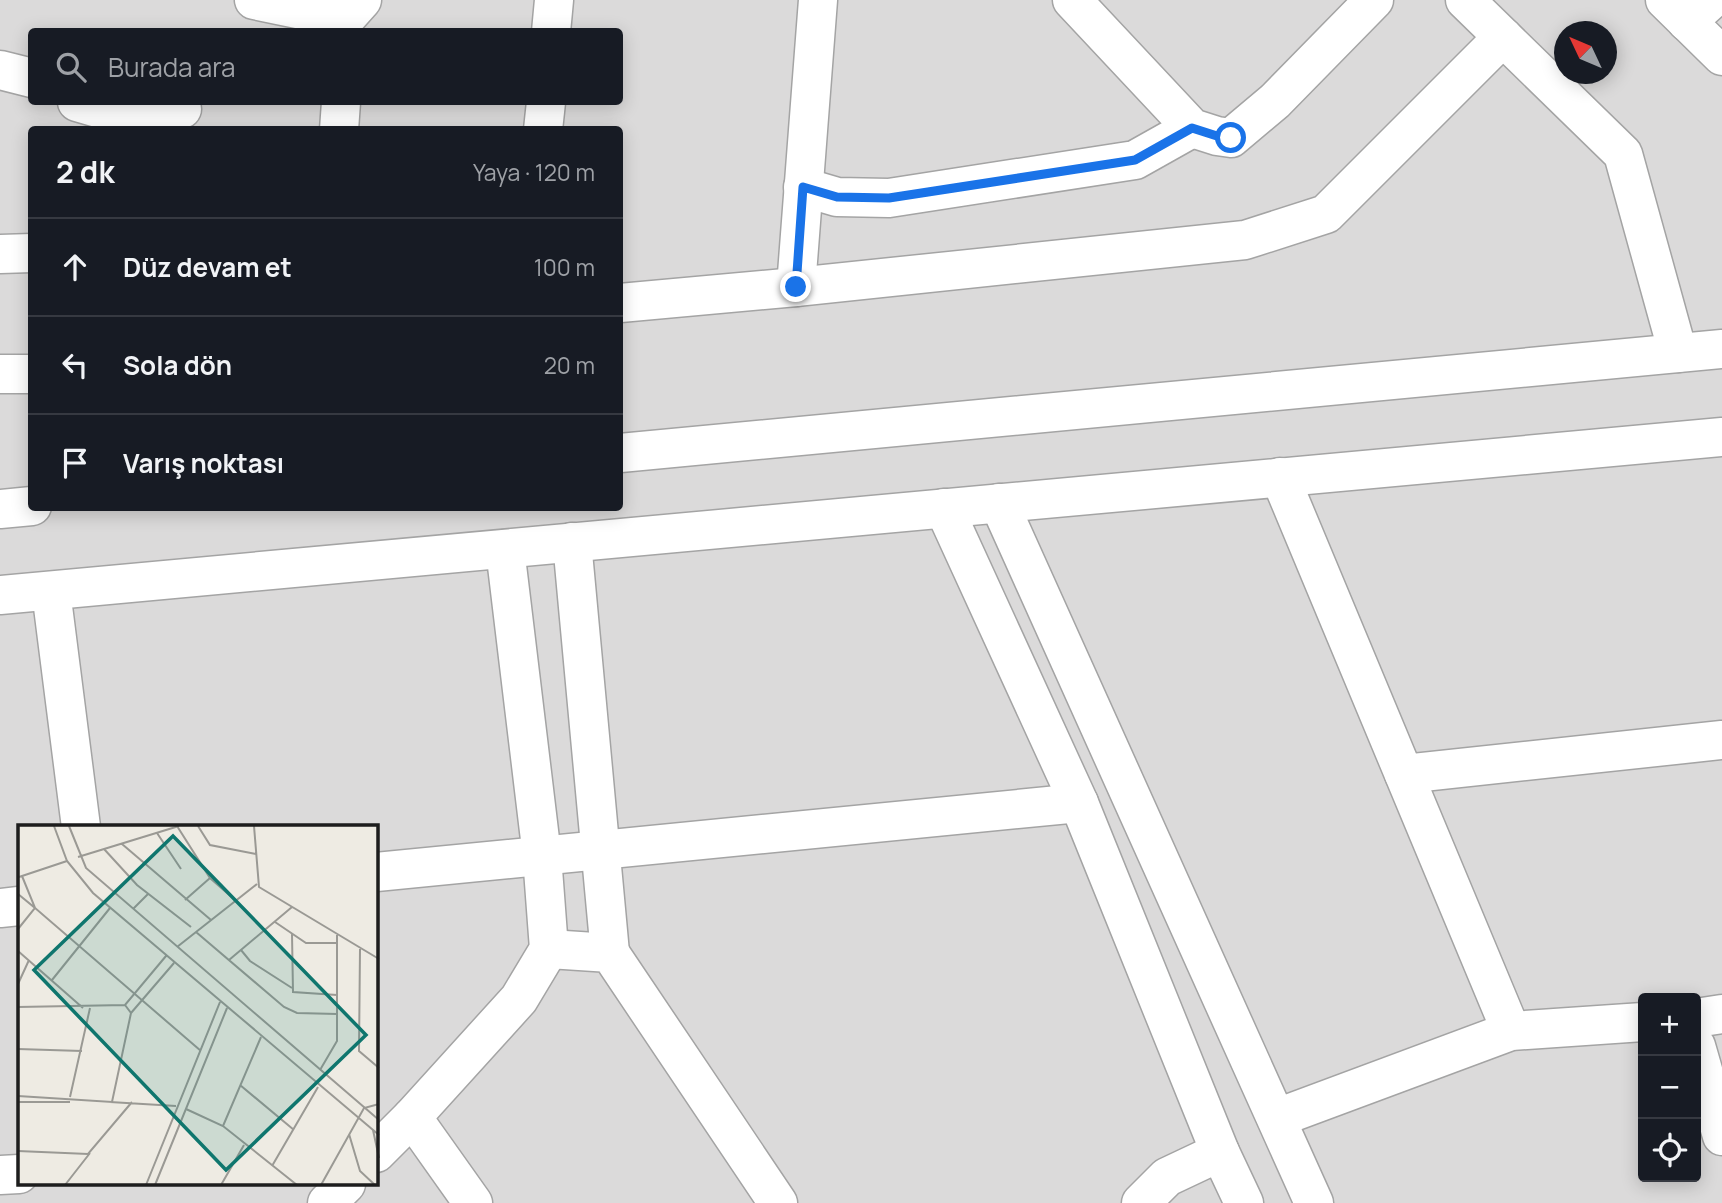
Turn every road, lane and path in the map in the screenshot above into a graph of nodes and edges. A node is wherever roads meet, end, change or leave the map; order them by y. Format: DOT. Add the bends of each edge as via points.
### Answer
graph roads {
  1 [pos="254,0"];
  2 [pos="554,0"];
  3 [pos="818,0"];
  4 [pos="1072,0"];
  5 [pos="1374,0"];
  6 [pos="1465,0"];
  7 [pos="1688,7"];
  8 [pos="351,17"];
  9 [pos="551,28"];
  10 [pos="1503,37"];
  11 [pos="1722,57"];
  12 [pos="0,69"];
  13 [pos="28,77"];
  14 [pos="87,105"];
  15 [pos="341,105"];
  16 [pos="546,105"];
  17 [pos="182,109"];
  18 [pos="339,126"];
  19 [pos="543,126"];
  20 [pos="1192,128"];
  21 [pos="803,187"];
  22 [pos="28,253"];
  23 [pos="0,254"];
  24 [pos="796,287"];
  25 [pos="623,303"];
  26 [pos="1722,349"];
  27 [pos="1678,353"];
  28 [pos="0,374"];
  29 [pos="28,374"];
  30 [pos="1722,437"];
  31 [pos="623,453"];
  32 [pos="1280,477"];
  33 [pos="999,503"];
  34 [pos="28,506"];
  35 [pos="944,508"];
  36 [pos="0,509"];
  37 [pos="572,542"];
  38 [pos="505,549"];
  39 [pos="51,591"];
  40 [pos="0,595"];
  41 [pos="1722,740"];
  42 [pos="1404,774"];
  43 [pos="1079,803"];
  44 [pos="81,825"];
  45 [pos="601,850"];
  46 [pos="542,856"];
  47 [pos="378,872"];
  48 [pos="18,906"];
  49 [pos="0,908"];
  50 [pos="549,949"];
  51 [pos="610,953"];
  52 [pos="1722,1014"];
  53 [pos="1701,1017"];
  54 [pos="1638,1022"];
  55 [pos="1511,1031"];
  56 [pos="1699,1056"];
  57 [pos="412,1117"];
  58 [pos="1277,1118"];
  59 [pos="1722,1136"];
  60 [pos="378,1149"];
  61 [pos="1220,1152"];
  62 [pos="18,1174"];
  63 [pos="0,1175"];
  64 [pos="344,1186"];
  65 [pos="327,1203"];
  66 [pos="473,1203"];
  67 [pos="778,1203"];
  68 [pos="1140,1203"];
  69 [pos="1244,1203"];
  70 [pos="1314,1203"];
  1 -- 8 [label="street"];
  2 -- 9 [label="street"];
  3 -- 21 [label="street"];
  4 -- 20 [label="street"];
  5 -- 20 [label="street" via="1275,101 1231,138"];
  6 -- 10 [label="street"];
  7 -- 11 [label="street"];
  10 -- 24 [label="street" via="1326,214 1245,240"];
  10 -- 27 [label="street" via="1622,154"];
  12 -- 13 [label="street"];
  14 -- 17 [label="street"];
  15 -- 18 [label="street"];
  16 -- 19 [label="street"];
  20 -- 21 [label="street" via="1135,160 889,198 837,197"];
  21 -- 24 [label="street"];
  22 -- 23 [label="street"];
  24 -- 25 [label="street"];
  26 -- 27 [label="street"];
  27 -- 31 [label="street"];
  28 -- 29 [label="street"];
  30 -- 32 [label="street"];
  32 -- 33 [label="street"];
  32 -- 42 [label="street"];
  33 -- 35 [label="street"];
  33 -- 58 [label="street"];
  34 -- 36 [label="street"];
  35 -- 37 [label="street"];
  35 -- 43 [label="street"];
  37 -- 38 [label="street"];
  37 -- 45 [label="street"];
  38 -- 39 [label="street"];
  38 -- 46 [label="street"];
  39 -- 40 [label="street"];
  39 -- 44 [label="street"];
  41 -- 42 [label="street"];
  42 -- 55 [label="street"];
  43 -- 45 [label="street"];
  43 -- 61 [label="street"];
  45 -- 46 [label="street"];
  45 -- 51 [label="street"];
  46 -- 47 [label="street"];
  46 -- 50 [label="street"];
  48 -- 49 [label="street"];
  50 -- 51 [label="street"];
  50 -- 57 [label="street" via="520,999"];
  51 -- 67 [label="street"];
  52 -- 53 [label="street"];
  54 -- 55 [label="street"];
  55 -- 58 [label="street"];
  56 -- 59 [label="street"];
  57 -- 60 [label="street"];
  57 -- 66 [label="street"];
  58 -- 70 [label="street"];
  61 -- 68 [label="street" via="1167,1177"];
  61 -- 69 [label="street"];
  62 -- 63 [label="street"];
  64 -- 65 [label="street"];
}
